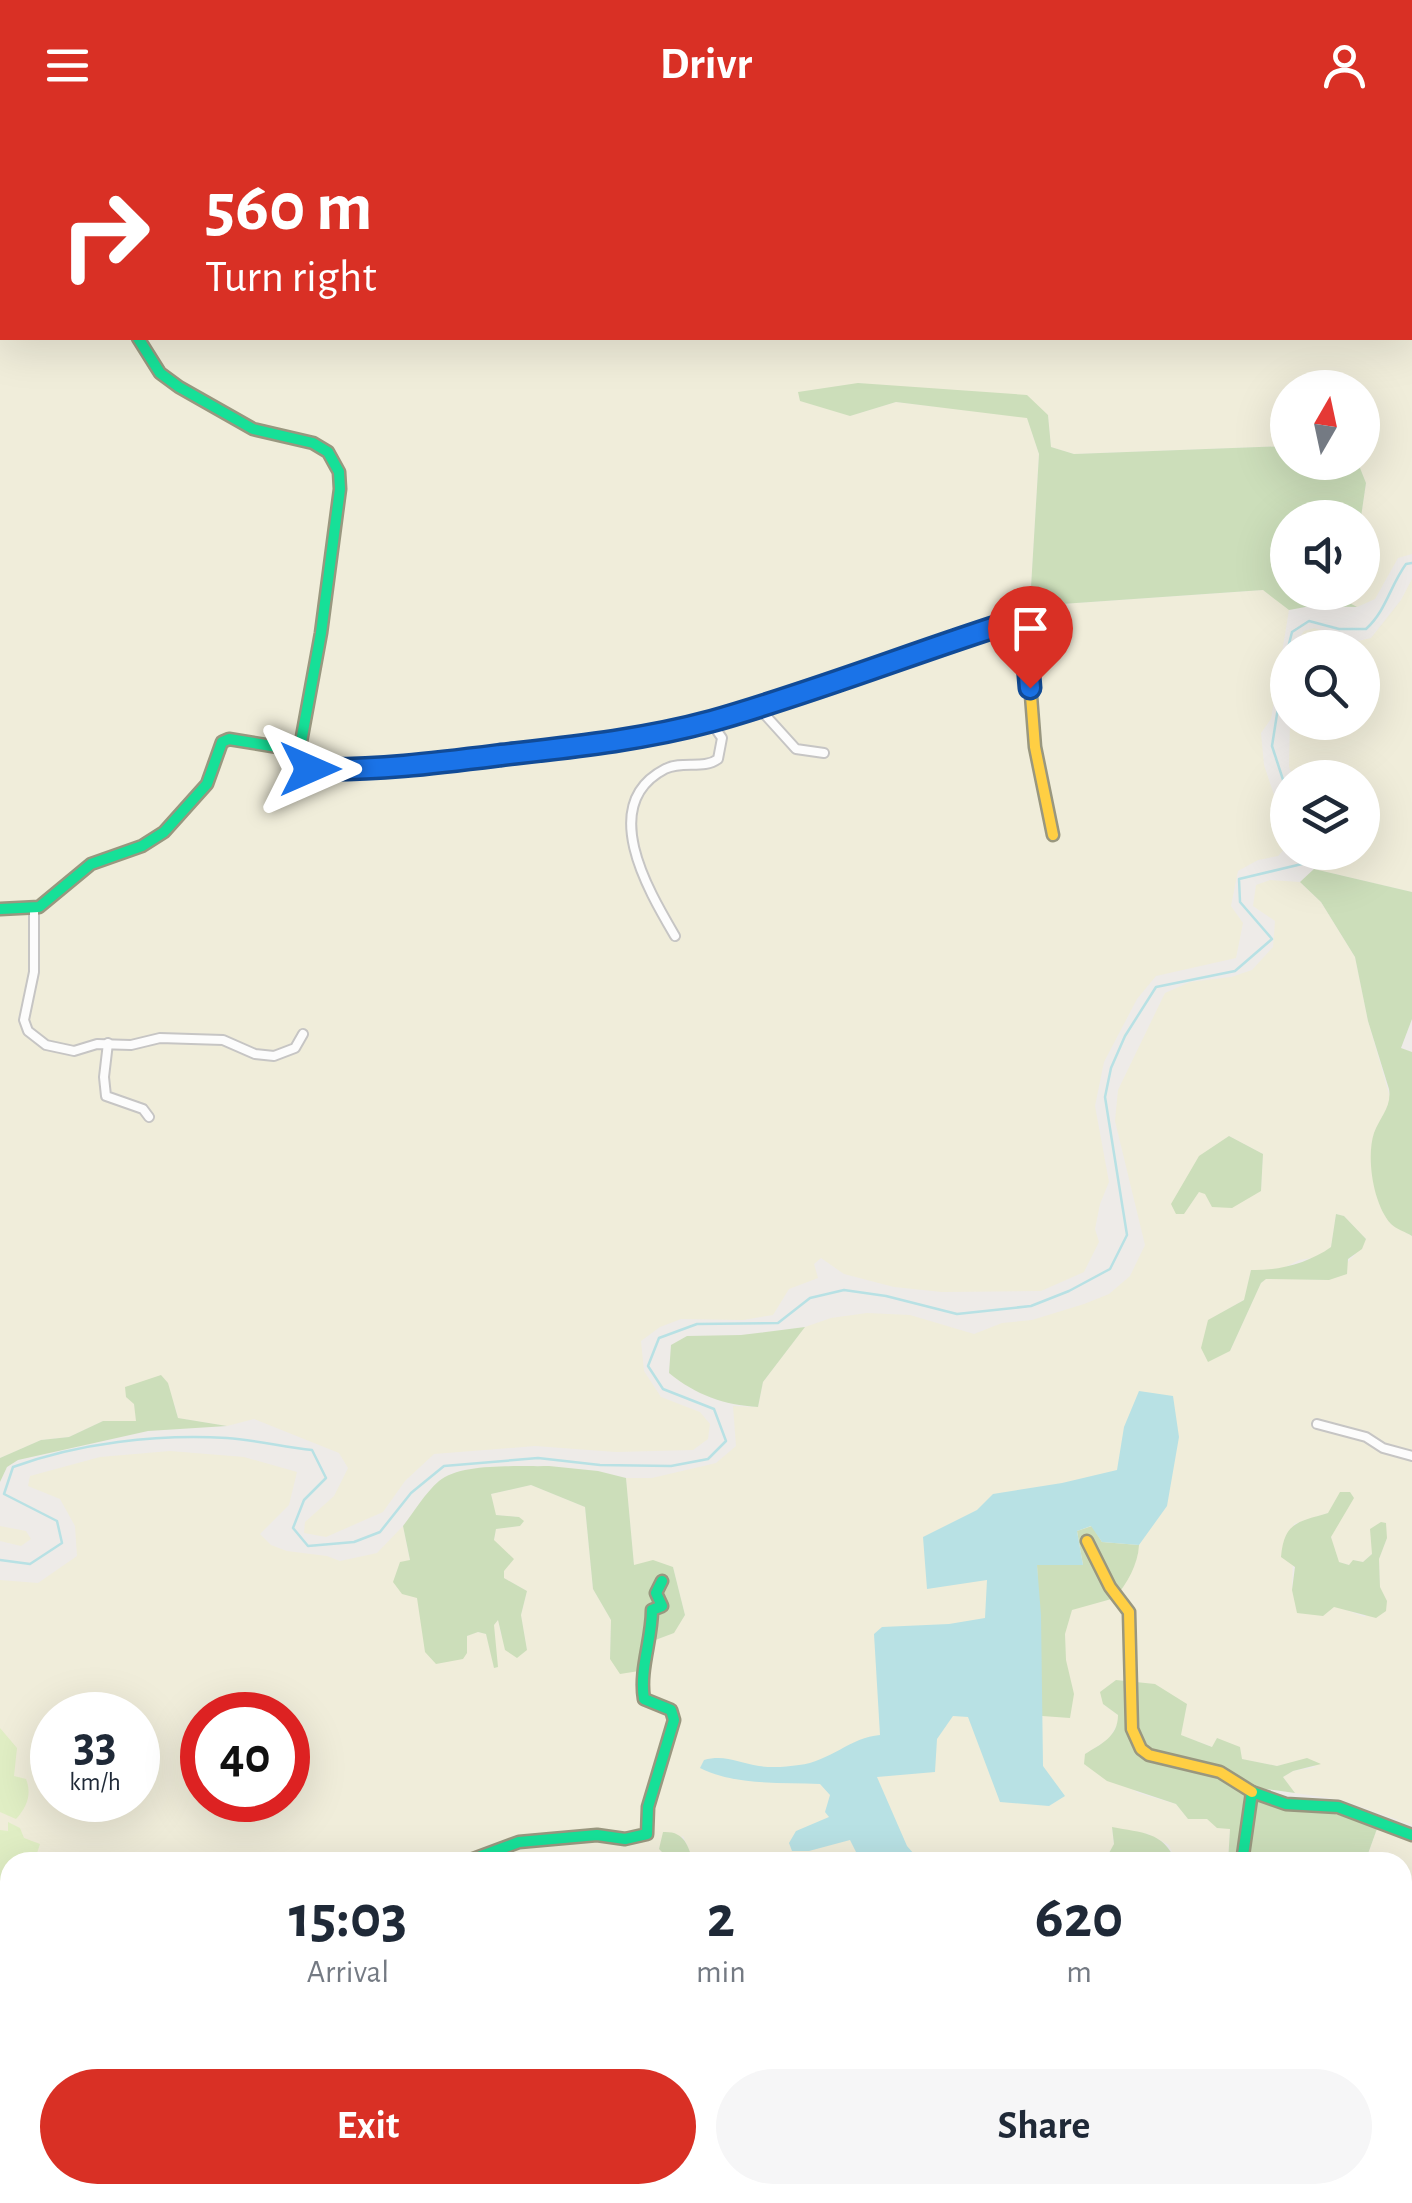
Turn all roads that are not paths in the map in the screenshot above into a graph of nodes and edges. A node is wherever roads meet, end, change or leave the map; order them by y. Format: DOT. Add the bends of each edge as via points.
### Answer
graph roads {
  1 [pos="139,340"];
  2 [pos="758,707"];
  3 [pos="710,722"];
  4 [pos="296,750"];
  5 [pos="824,753"];
  6 [pos="1053,835"];
  7 [pos="0,909"];
  8 [pos="34,909"];
  9 [pos="674,936"];
  10 [pos="303,1034"];
  11 [pos="108,1043"];
  12 [pos="150,1117"];
  13 [pos="1317,1424"];
  14 [pos="1412,1456"];
  15 [pos="1087,1540"];
  16 [pos="662,1582"];
  17 [pos="1252,1792"];
  18 [pos="1412,1834"];
  19 [pos="492,1852"];
  20 [pos="1243,1852"];
  1 -- 4 [label="street" via="164,378 253,429 314,444 328,452 339,472 321,633"];
  2 -- 3 [label="street"];
  2 -- 5 [label="street" via="796,749"];
  2 -- 6 [label="street" via="1017,620 1025,628 1035,747"];
  3 -- 4 [label="street" via="621,742 369,769 310,769"];
  3 -- 9 [label="street" via="722,738 718,759 662,770 630,812 647,887"];
  4 -- 8 [label="street" via="222,742 207,784 164,832 92,864"];
  7 -- 8 [label="street"];
  8 -- 11 [label="street" via="34,972 24,1011 28,1032 67,1051"];
  10 -- 11 [label="street" via="294,1048 274,1056 223,1040"];
  11 -- 12 [label="street" via="106,1096"];
  13 -- 14 [label="street"];
  15 -- 17 [label="street" via="1130,1612 1136,1742 1149,1755 1220,1772"];
  16 -- 19 [label="street" via="641,1687 644,1699 672,1710 674,1720 650,1798 647,1834 519,1842"];
  17 -- 18 [label="street" via="1286,1804 1351,1810"];
  17 -- 20 [label="street"];
}
